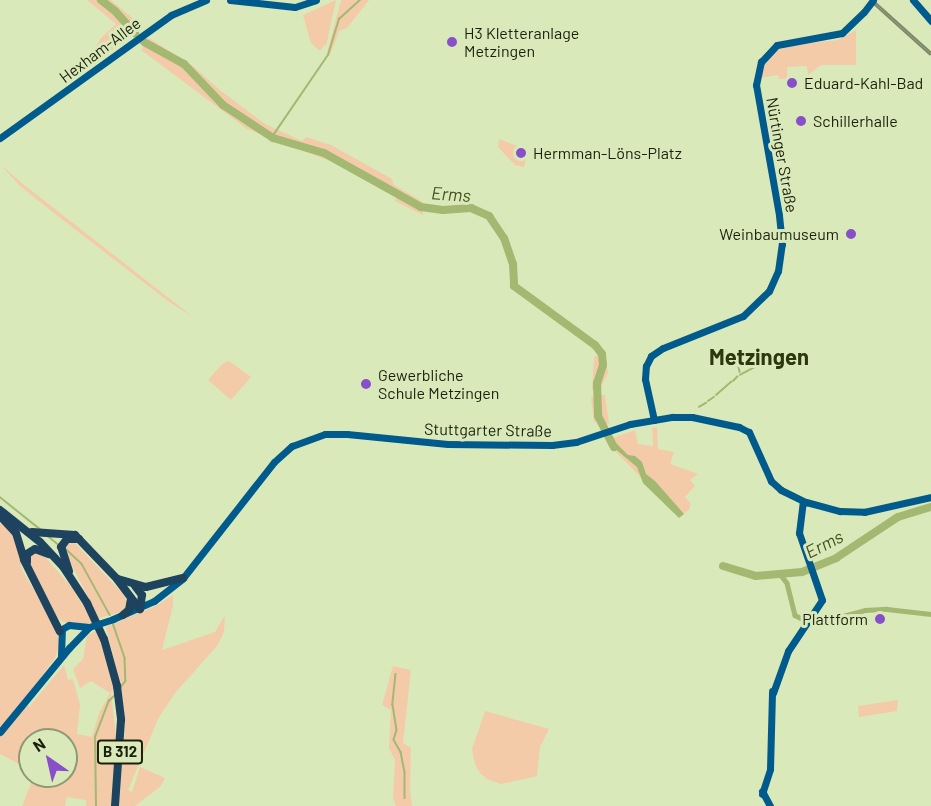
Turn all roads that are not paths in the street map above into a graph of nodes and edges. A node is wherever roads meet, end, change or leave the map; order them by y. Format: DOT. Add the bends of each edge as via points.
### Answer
graph roads {
  1 [pos="206,0"];
  2 [pos="230,0"];
  3 [pos="316,0"];
  4 [pos="873,0"];
  5 [pos="917,3"];
  6 [pos="931,21"];
  7 [pos="15,129"];
  8 [pos="0,138"];
  9 [pos="0,144"];
  10 [pos="654,420"];
  11 [pos="931,496"];
  12 [pos="803,501"];
  13 [pos="0,510"];
  14 [pos="0,516"];
  15 [pos="27,531"];
  16 [pos="80,539"];
  17 [pos="53,555"];
  18 [pos="27,567"];
  19 [pos="71,578"];
  20 [pos="183,578"];
  21 [pos="117,579"];
  22 [pos="135,586"];
  23 [pos="131,599"];
  24 [pos="140,609"];
  25 [pos="123,615"];
  26 [pos="54,617"];
  27 [pos="67,625"];
  28 [pos="76,627"];
  29 [pos="89,627"];
  30 [pos="60,632"];
  31 [pos="80,635"];
  32 [pos="62,641"];
  33 [pos="71,645"];
  34 [pos="61,656"];
  35 [pos="0,732"];
  36 [pos="116,806"];
  37 [pos="770,806"];
  1 -- 7 [label="main road, Hexham-Allee" via="182,8 158,23"];
  2 -- 3 [label="main road" via="295,7"];
  4 -- 10 [label="main road, Nürtinger Straße, bridge" via="842,33 777,45 760,62 756,85 781,232 778,271 771,289 742,316 651,356 645,379"];
  5 -- 6 [label="main road"];
  7 -- 8 [label="main road, Hexham-Allee"];
  7 -- 9 [label="main road, Hexham-Allee"];
  10 -- 12 [label="main road, Stuttgarter Straße" via="692,417 746,430 755,441 771,481"];
  10 -- 20 [label="main road, Stuttgarter Straße" via="555,445 416,443 347,434 318,436 286,451 265,472"];
  11 -- 12 [label="main road" via="871,511 848,512"];
  12 -- 37 [label="main road" via="799,532 821,594 820,604 788,651 773,693 762,794"];
  13 -- 15 [label="highway, B 312"];
  14 -- 18 [label="highway" via="16,532"];
  15 -- 16 [label="highway" via="69,533"];
  15 -- 17 [label="highway, B 312"];
  16 -- 19 [label="highway" via="73,537 62,545"];
  16 -- 21 [label="highway"];
  17 -- 18 [label="highway" via="39,549 30,551"];
  17 -- 19 [label="highway, B 312"];
  18 -- 26 [label="highway"];
  19 -- 36 [label="highway, B 312" via="104,639 117,686 121,738"];
  20 -- 22 [label="highway" via="157,586"];
  20 -- 24 [label="main road"];
  21 -- 22 [label="highway"];
  21 -- 23 [label="highway"];
  22 -- 24 [label="highway" via="142,595"];
  23 -- 24 [label="highway"];
  23 -- 25 [label="highway" via="129,610"];
  24 -- 25 [label="main road"];
  25 -- 29 [label="main road, bridge"];
  26 -- 27 [label="highway"];
  26 -- 30 [label="highway"];
  27 -- 28 [label="main road"];
  27 -- 30 [label="main road"];
  28 -- 29 [label="main road"];
  28 -- 31 [label="main road"];
  29 -- 31 [label="main road"];
  30 -- 32 [label="main road"];
  31 -- 33 [label="main road"];
  32 -- 33 [label="main road"];
  32 -- 34 [label="main road"];
  33 -- 34 [label="main road"];
  34 -- 35 [label="main road"];
}
